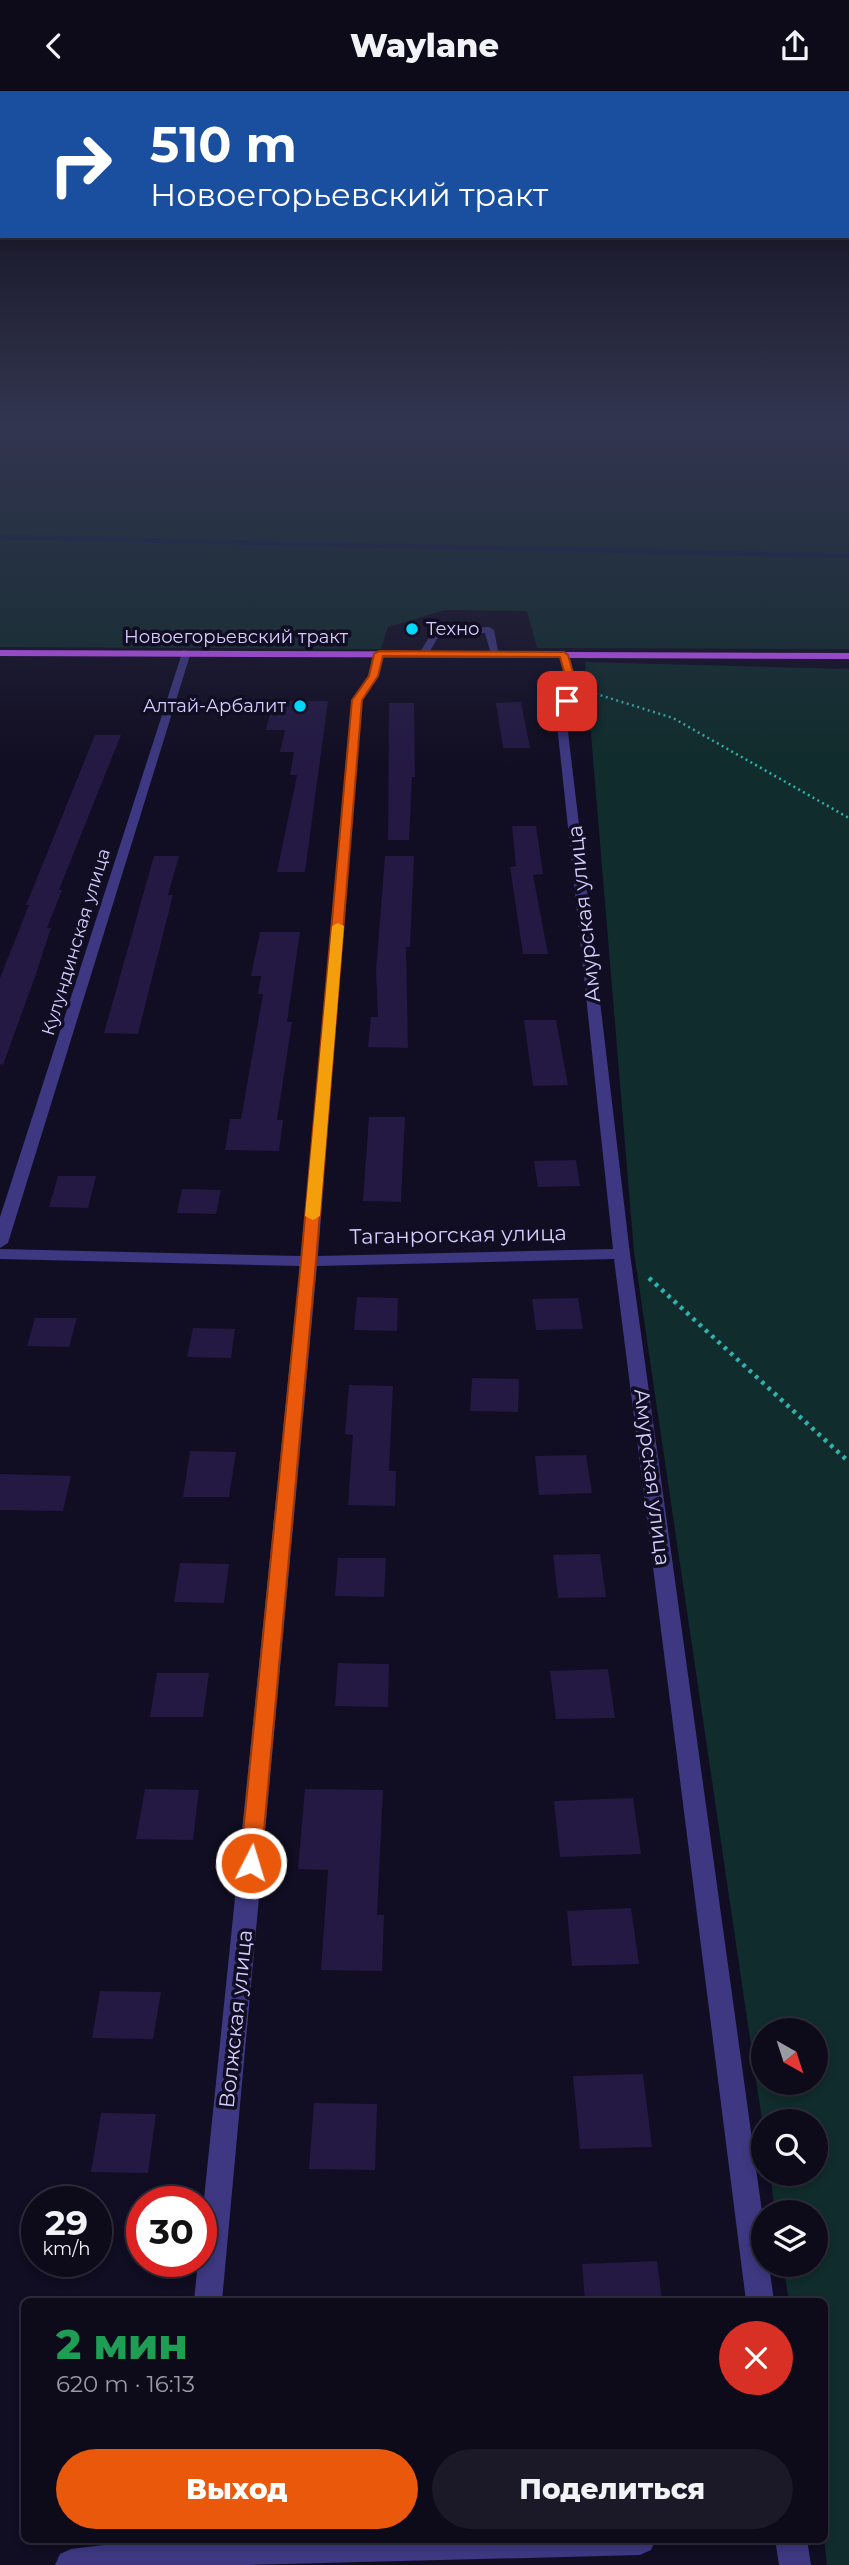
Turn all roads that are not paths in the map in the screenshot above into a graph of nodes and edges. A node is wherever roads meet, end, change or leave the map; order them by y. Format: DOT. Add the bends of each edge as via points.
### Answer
graph roads {
  1 [pos="186,652"];
  2 [pos="0,653"];
  3 [pos="379,654"];
  4 [pos="424,654"];
  5 [pos="496,654"];
  6 [pos="564,655"];
  7 [pos="849,656"];
  8 [pos="0,1243"];
  9 [pos="0,1254"];
  10 [pos="622,1254"];
  11 [pos="309,1261"];
  12 [pos="208,2298"];
  13 [pos="760,2298"];
  14 [pos="500,2543"];
  15 [pos="792,2543"];
  16 [pos="184,2552"];
  17 [pos="71,2565"];
  18 [pos="795,2565"];
  1 -- 2 [label="main road, Новоегорьевский тракт"];
  1 -- 3 [label="main road, Новоегорьевский тракт"];
  1 -- 8 [label="street, Кулундинская улица"];
  3 -- 4 [label="main road, Новоегорьевский тракт"];
  3 -- 11 [label="street, Волжская улица" via="373,676 357,700"];
  4 -- 5 [label="main road, Новоегорьевский тракт"];
  4 -- 5 [label="street" via="435,635 490,634"];
  5 -- 6 [label="main road, Новоегорьевский тракт"];
  6 -- 7 [label="main road, Новоегорьевский тракт"];
  6 -- 10 [label="street, Амурская улица" via="573,686 561,715"];
  9 -- 11 [label="street, Таганрогская улица"];
  10 -- 11 [label="street, Таганрогская улица"];
  10 -- 13 [label="street, Амурская улица"];
  11 -- 12 [label="street, Волжская улица"];
  14 -- 16 [label="street"];
  15 -- 18 [label="street"];
  16 -- 17 [label="street"];
}
